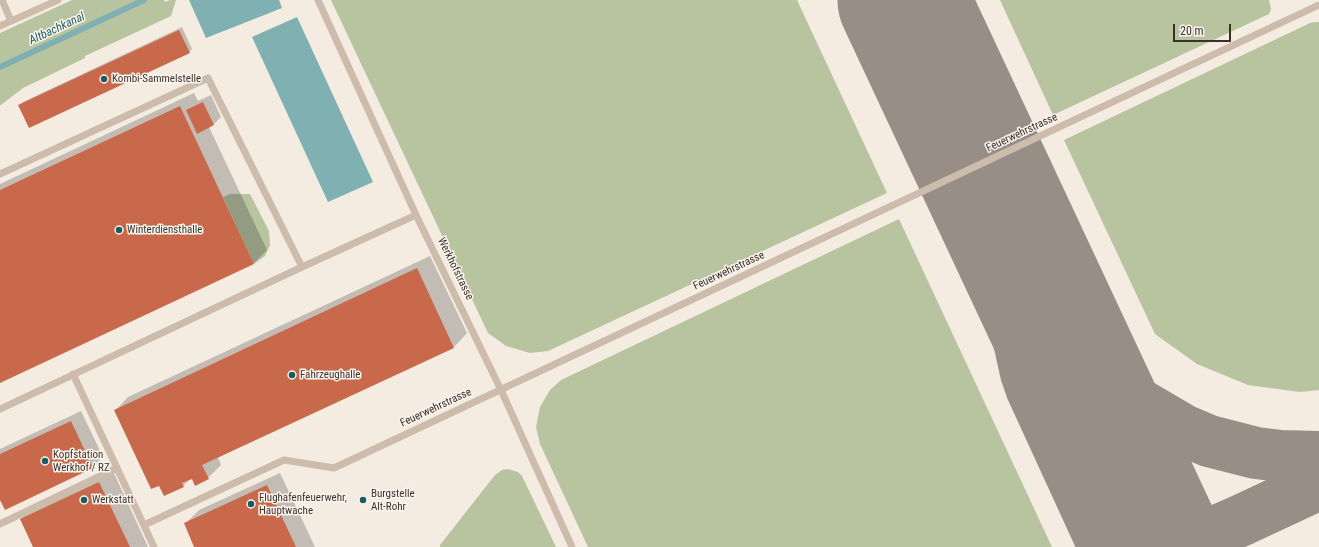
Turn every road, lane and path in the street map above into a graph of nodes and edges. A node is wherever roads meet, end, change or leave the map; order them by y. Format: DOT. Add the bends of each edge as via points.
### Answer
graph roads {
  1 [pos="2,0"];
  2 [pos="58,0"];
  3 [pos="318,0"];
  4 [pos="1319,5"];
  5 [pos="12,21"];
  6 [pos="0,26"];
  7 [pos="0,174"];
  8 [pos="416,215"];
  9 [pos="302,266"];
  10 [pos="73,374"];
  11 [pos="501,390"];
  12 [pos="0,409"];
  13 [pos="117,468"];
  14 [pos="0,524"];
  15 [pos="144,525"];
  16 [pos="154,547"];
  17 [pos="572,547"];
  1 -- 5 [label="lane"];
  2 -- 5 [label="lane"];
  3 -- 8 [label="lane, Werkhofstrasse"];
  4 -- 11 [label="lane, Feuerwehrstrasse"];
  5 -- 6 [label="lane"];
  7 -- 9 [label="lane" via="208,78"];
  8 -- 9 [label="lane"];
  8 -- 11 [label="lane, Werkhofstrasse"];
  9 -- 10 [label="lane"];
  10 -- 12 [label="lane"];
  10 -- 13 [label="lane"];
  11 -- 15 [label="lane, Feuerwehrstrasse" via="334,468 284,460"];
  11 -- 17 [label="lane, Werkhofstrasse"];
  13 -- 14 [label="lane"];
  13 -- 15 [label="lane"];
  15 -- 16 [label="lane"];
}
